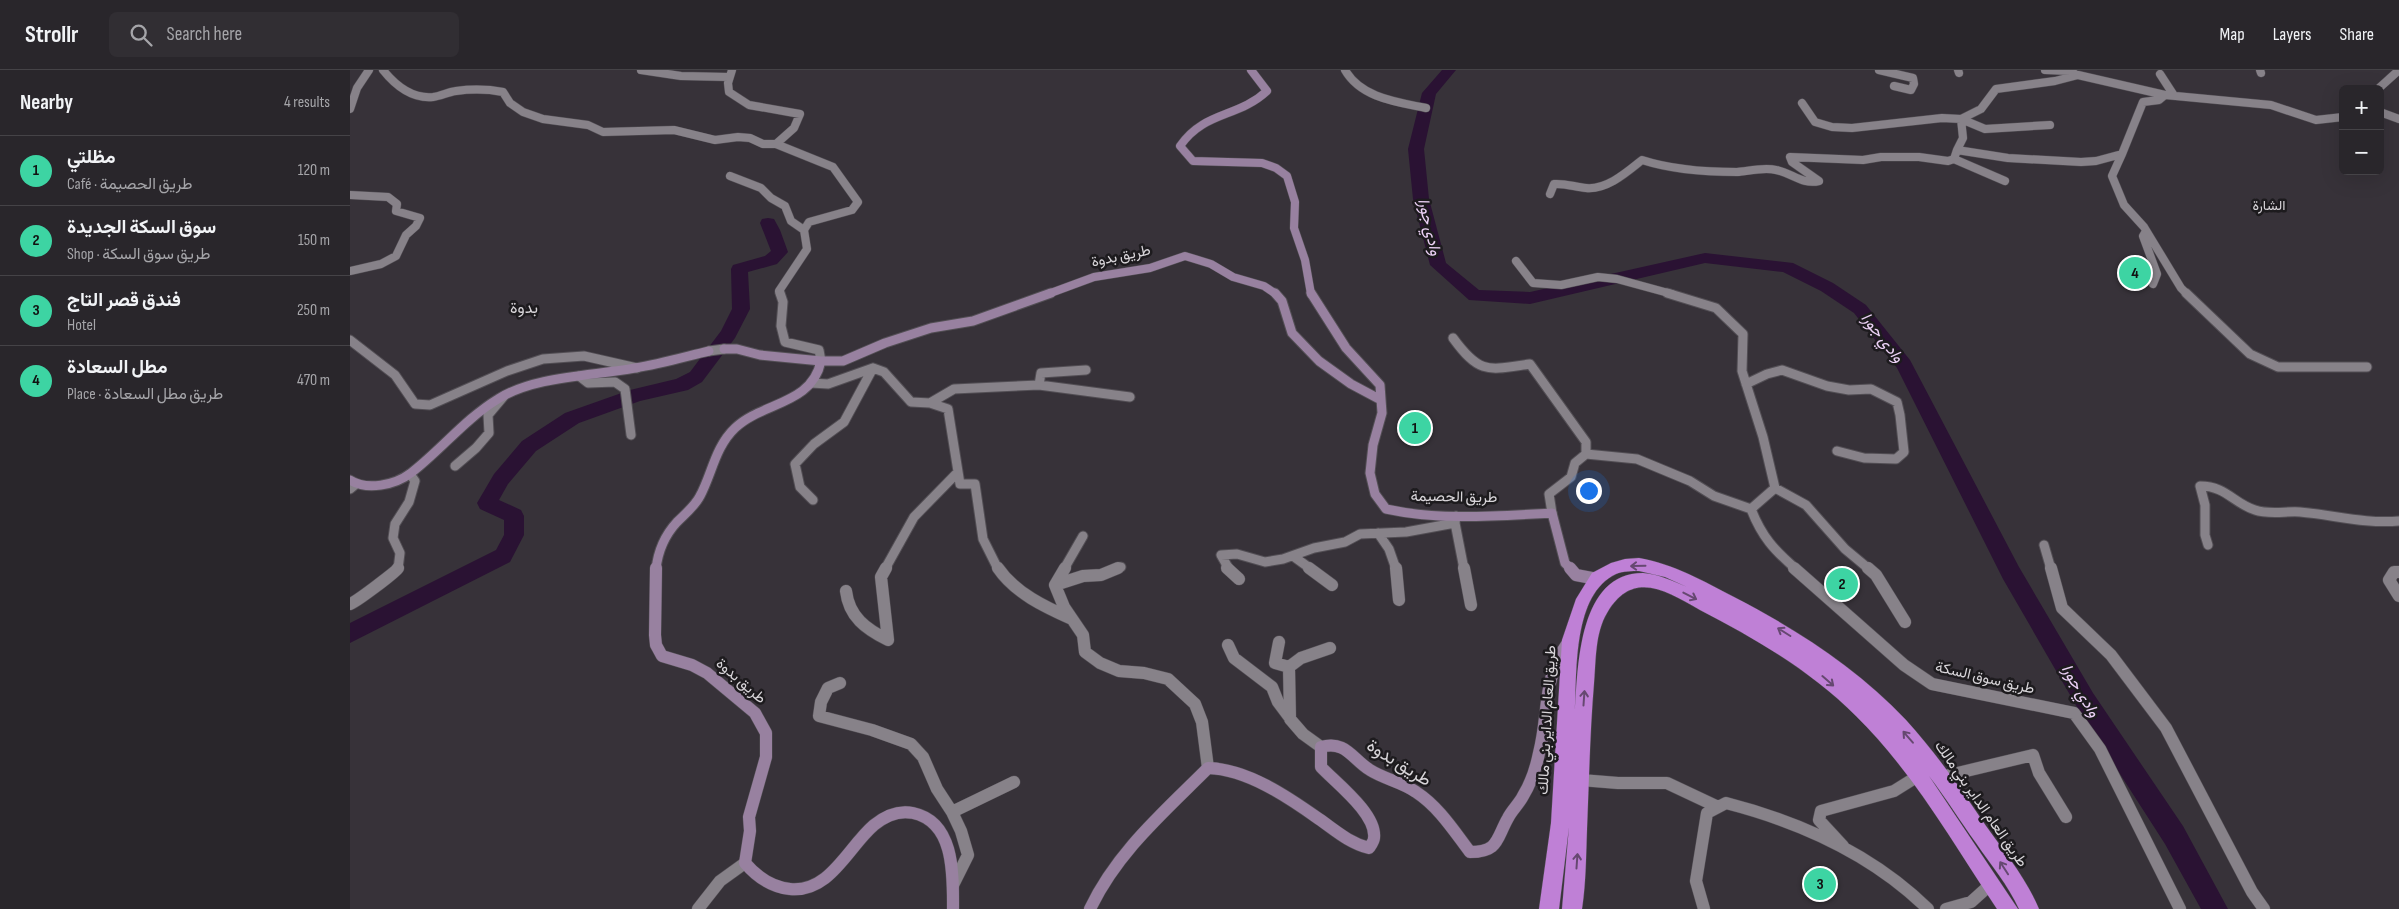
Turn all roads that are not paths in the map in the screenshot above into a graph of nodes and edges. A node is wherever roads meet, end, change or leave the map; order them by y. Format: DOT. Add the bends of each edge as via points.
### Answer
graph roads {
  1 [pos="369,70"];
  2 [pos="383,70"];
  3 [pos="640,70"];
  4 [pos="1251,70"];
  5 [pos="1345,70"];
  6 [pos="1879,70"];
  7 [pos="2045,70"];
  8 [pos="2399,70"];
  9 [pos="730,74"];
  10 [pos="2160,74"];
  11 [pos="2078,75"];
  12 [pos="2382,85"];
  13 [pos="1894,86"];
  14 [pos="2174,94"];
  15 [pos="2165,95"];
  16 [pos="1802,103"];
  17 [pos="1426,108"];
  18 [pos="350,109"];
  19 [pos="2384,113"];
  20 [pos="2339,117"];
  21 [pos="1961,119"];
  22 [pos="2399,119"];
  23 [pos="2050,125"];
  24 [pos="776,144"];
  25 [pos="1957,150"];
  26 [pos="2122,154"];
  27 [pos="1954,159"];
  28 [pos="730,176"];
  29 [pos="2005,181"];
  30 [pos="1550,194"];
  31 [pos="350,195"];
  32 [pos="804,230"];
  33 [pos="2146,231"];
  34 [pos="1516,261"];
  35 [pos="350,271"];
  36 [pos="2153,284"];
  37 [pos="1453,338"];
  38 [pos="350,340"];
  39 [pos="821,361"];
  40 [pos="2367,367"];
  41 [pos="637,368"];
  42 [pos="873,368"];
  43 [pos="1086,370"];
  44 [pos="578,376"];
  45 [pos="811,383"];
  46 [pos="1746,384"];
  47 [pos="1038,385"];
  48 [pos="504,396"];
  49 [pos="1130,397"];
  50 [pos="1381,400"];
  51 [pos="930,403"];
  52 [pos="631,435"];
  53 [pos="1837,451"];
  54 [pos="1586,454"];
  55 [pos="455,466"];
  56 [pos="957,473"];
  57 [pos="410,474"];
  58 [pos="352,484"];
  59 [pos="1774,488"];
  60 [pos="813,500"];
  61 [pos="1751,509"];
  62 [pos="1552,513"];
  63 [pos="1456,520"];
  64 [pos="2399,522"];
  65 [pos="1378,532"];
  66 [pos="1082,536"];
  67 [pos="2044,545"];
  68 [pos="2208,545"];
  69 [pos="1293,556"];
  70 [pos="1121,566"];
  71 [pos="2399,572"];
  72 [pos="1239,578"];
  73 [pos="1597,579"];
  74 [pos="1332,585"];
  75 [pos="1055,586"];
  76 [pos="1616,588"];
  77 [pos="846,591"];
  78 [pos="2399,596"];
  79 [pos="1399,600"];
  80 [pos="350,604"];
  81 [pos="1471,605"];
  82 [pos="1072,619"];
  83 [pos="1905,622"];
  84 [pos="1570,640"];
  85 [pos="1279,642"];
  86 [pos="1228,645"];
  87 [pos="1330,648"];
  88 [pos="1289,667"];
  89 [pos="840,682"];
  90 [pos="1290,719"];
  91 [pos="1321,747"];
  92 [pos="1208,768"];
  93 [pos="1918,776"];
  94 [pos="1942,777"];
  95 [pos="1581,780"];
  96 [pos="1014,782"];
  97 [pos="1718,807"];
  98 [pos="952,812"];
  99 [pos="2066,818"];
  100 [pos="1847,852"];
  101 [pos="745,863"];
  102 [pos="1991,884"];
  103 [pos="953,885"];
  104 [pos="698,909"];
  105 [pos="953,909"];
  106 [pos="1090,909"];
  107 [pos="1549,909"];
  108 [pos="1572,909"];
  109 [pos="1704,909"];
  110 [pos="1928,909"];
  111 [pos="1946,909"];
  112 [pos="2008,909"];
  113 [pos="2029,909"];
  114 [pos="2180,909"];
  115 [pos="2264,909"];
  1 -- 18 [label="street" via="357,88"];
  2 -- 24 [label="street" via="390,80 419,98 456,91 490,90 503,92 510,103 543,119 588,125 603,132 674,130 715,140 738,137"];
  3 -- 9 [label="street" via="681,76"];
  4 -- 50 [label="street, طريق الحصيمة" via="1267,91 1259,100 1227,116 1198,123 1186,134 1180,146 1193,160 1262,163 1287,176 1295,202 1294,228 1305,260 1312,297 1346,348 1380,385"];
  5 -- 17 [label="street" via="1348,80 1358,87 1387,100"];
  6 -- 13 [label="street" via="1912,78 1914,84 1911,90"];
  7 -- 11 [label="street" via="2070,71"];
  8 -- 12 [label="street"];
  9 -- 24 [label="street" via="729,92 749,105 800,114 794,128"];
  10 -- 14 [label="street"];
  11 -- 15 [label="street"];
  11 -- 21 [label="street" via="2044,83 2000,87 1992,92 1981,108"];
  14 -- 15 [label="street"];
  14 -- 20 [label="street" via="2272,105 2316,120"];
  15 -- 26 [label="street" via="2159,100 2144,102 2135,118 2130,143"];
  16 -- 21 [label="street" via="1816,122 1832,127"];
  19 -- 22 [label="street"];
  21 -- 23 [label="street" via="1986,130"];
  21 -- 25 [label="street" via="1963,138"];
  24 -- 32 [label="street" via="833,167 858,202 852,210 808,222"];
  25 -- 26 [label="street" via="2008,158 2081,162"];
  25 -- 27 [label="street"];
  26 -- 33 [label="street" via="2112,180 2124,205"];
  27 -- 29 [label="street"];
  27 -- 30 [label="street" via="1790,157 1819,182 1812,184 1773,169 1758,172 1686,170 1642,160 1613,181 1588,188 1554,184"];
  28 -- 32 [label="street" via="761,188 785,206 791,221"];
  31 -- 35 [label="street" via="388,197 397,204 396,211 420,218 406,235 396,256 381,264"];
  32 -- 39 [label="street" via="807,249 779,291 784,302 781,326 785,342 820,350"];
  33 -- 36 [label="street" via="2143,236 2157,274"];
  33 -- 40 [label="street" via="2181,288 2250,354 2278,367"];
  34 -- 46 [label="street" via="1533,283 1561,285 1598,277 1617,279 1684,296 1716,308 1743,334 1742,371"];
  37 -- 54 [label="street" via="1476,364 1490,370 1530,364 1586,442"];
  38 -- 41 [label="street" via="395,374 415,404 430,405 543,359 584,356"];
  39 -- 41 [label="street, طريق بدوة" via="763,356 738,347"];
  39 -- 45 [label="street, طريق بدوة" via="821,371"];
  39 -- 50 [label="street, طريق بدوة" via="843,361 931,328 973,322 1094,277 1150,268 1185,256 1275,292 1282,301 1292,333 1319,361"];
  41 -- 44 [label="street, طريق بدوة"];
  42 -- 45 [label="street" via="828,384"];
  42 -- 51 [label="street" via="884,372 911,402"];
  42 -- 60 [label="street" via="844,422 814,444 795,464 800,486"];
  43 -- 47 [label="street" via="1041,373"];
  44 -- 48 [label="street, طريق بدوة" via="529,385"];
  44 -- 52 [label="street" via="588,384 615,382 625,389"];
  45 -- 101 [label="street, طريق بدوة" via="788,400 737,426 724,440 700,496 672,528 657,554 654,573 654,645 662,656 680,660 717,678 762,722 767,743 763,773 749,818"];
  46 -- 53 [label="street" via="1782,370 1827,386 1871,389 1897,402 1902,416 1904,452 1896,459 1864,458"];
  46 -- 59 [label="street"];
  47 -- 49 [label="street"];
  47 -- 51 [label="street" via="954,389"];
  48 -- 55 [label="street" via="488,415 489,433"];
  48 -- 57 [label="street, طريق بدوة" via="474,416"];
  50 -- 63 [label="street, طريق الحصيمة" via="1382,413 1372,445 1370,473 1375,494 1386,509 1408,515"];
  51 -- 56 [label="street" via="948,409"];
  54 -- 61 [label="street" via="1637,460 1690,481 1714,496"];
  54 -- 62 [label="street" via="1575,463 1571,477 1548,494"];
  56 -- 77 [label="street" via="914,517 881,577 888,640 874,634 852,615 846,605"];
  56 -- 82 [label="street" via="960,484 975,484 984,545 993,562 1023,593 1043,608"];
  57 -- 58 [label="street, طريق بدوة" via="392,483"];
  57 -- 80 [label="street" via="414,481 409,502 395,524 393,538 400,553 398,570 372,587 360,600"];
  59 -- 61 [label="street"];
  59 -- 83 [label="street" via="1806,505 1845,549 1876,575"];
  61 -- 114 [label="street, طريق سوق السكة" via="1759,530 1774,550 1904,665 1932,684 2074,713 2100,749"];
  62 -- 63 [label="street, طريق الحصيمة"];
  62 -- 73 [label="street" via="1565,563 1576,575"];
  63 -- 65 [label="street" via="1406,532"];
  63 -- 81 [label="street"];
  64 -- 68 [label="street" via="2298,512 2262,512 2216,486 2200,486 2206,515 2204,537"];
  65 -- 69 [label="street" via="1360,534 1344,542"];
  65 -- 79 [label="street" via="1391,549 1397,570"];
  66 -- 75 [label="street"];
  67 -- 115 [label="street" via="2062,608 2111,655 2166,728"];
  69 -- 72 [label="street" via="1265,562 1237,554 1221,555 1226,568"];
  69 -- 74 [label="street"];
  70 -- 75 [label="street" via="1101,575 1083,576"];
  71 -- 78 [label="street" via="2394,572 2389,580"];
  73 -- 76 [label="highway"];
  73 -- 84 [label="highway, طريق العام الداير بني مالك" via="1579,611"];
  94 -- 73 [label="highway, طريق العام الداير بني مالك, one-way" via="1869,696 1814,653 1767,622 1687,579 1657,567 1620,567"];
  75 -- 82 [label="street"];
  76 -- 93 [label="highway, one-way" via="1625,581 1638,579 1668,585 1767,638 1820,674 1861,710"];
  95 -- 76 [label="highway, one-way" via="1588,648 1600,610"];
  82 -- 92 [label="street" via="1083,635 1085,652 1100,663 1119,671 1168,679 1195,704 1208,749"];
  84 -- 91 [label="street, طريق بدوة" via="1557,655 1548,684 1540,750 1526,792 1506,821 1502,837 1492,850 1470,852 1437,809 1414,791 1370,770 1346,749 1331,744"];
  84 -- 107 [label="highway, طريق العام الداير بني مالك" via="1560,823"];
  85 -- 88 [label="street" via="1275,662"];
  86 -- 90 [label="street" via="1234,658 1272,687"];
  87 -- 88 [label="street" via="1301,658"];
  88 -- 90 [label="street"];
  89 -- 98 [label="street" via="828,688 819,716 911,744 923,757 937,790"];
  90 -- 91 [label="street"];
  91 -- 92 [label="street" via="1321,767 1367,815 1374,827 1375,843 1370,848 1359,846 1255,781 1217,766"];
  92 -- 106 [label="street" via="1129,847"];
  93 -- 100 [label="street" via="1894,791 1821,811 1819,820"];
  93 -- 102 [label="highway"];
  94 -- 99 [label="street" via="2033,754 2039,773"];
  113 -- 94 [label="highway, طريق العام الداير بني مالك, one-way"];
  95 -- 97 [label="street" via="1667,783"];
  108 -- 95 [label="highway, one-way"];
  96 -- 98 [label="street"];
  97 -- 100 [label="street" via="1726,803 1745,807"];
  97 -- 109 [label="street" via="1707,813 1696,881"];
  98 -- 103 [label="street" via="968,854"];
  100 -- 110 [label="street" via="1889,875"];
  101 -- 103 [label="street" via="774,886 795,892 831,874 869,830 887,816 917,812 930,817 940,829 950,854"];
  101 -- 104 [label="street" via="720,881"];
  102 -- 111 [label="street" via="1975,901"];
  102 -- 112 [label="highway"];
  103 -- 105 [label="street"];
}
